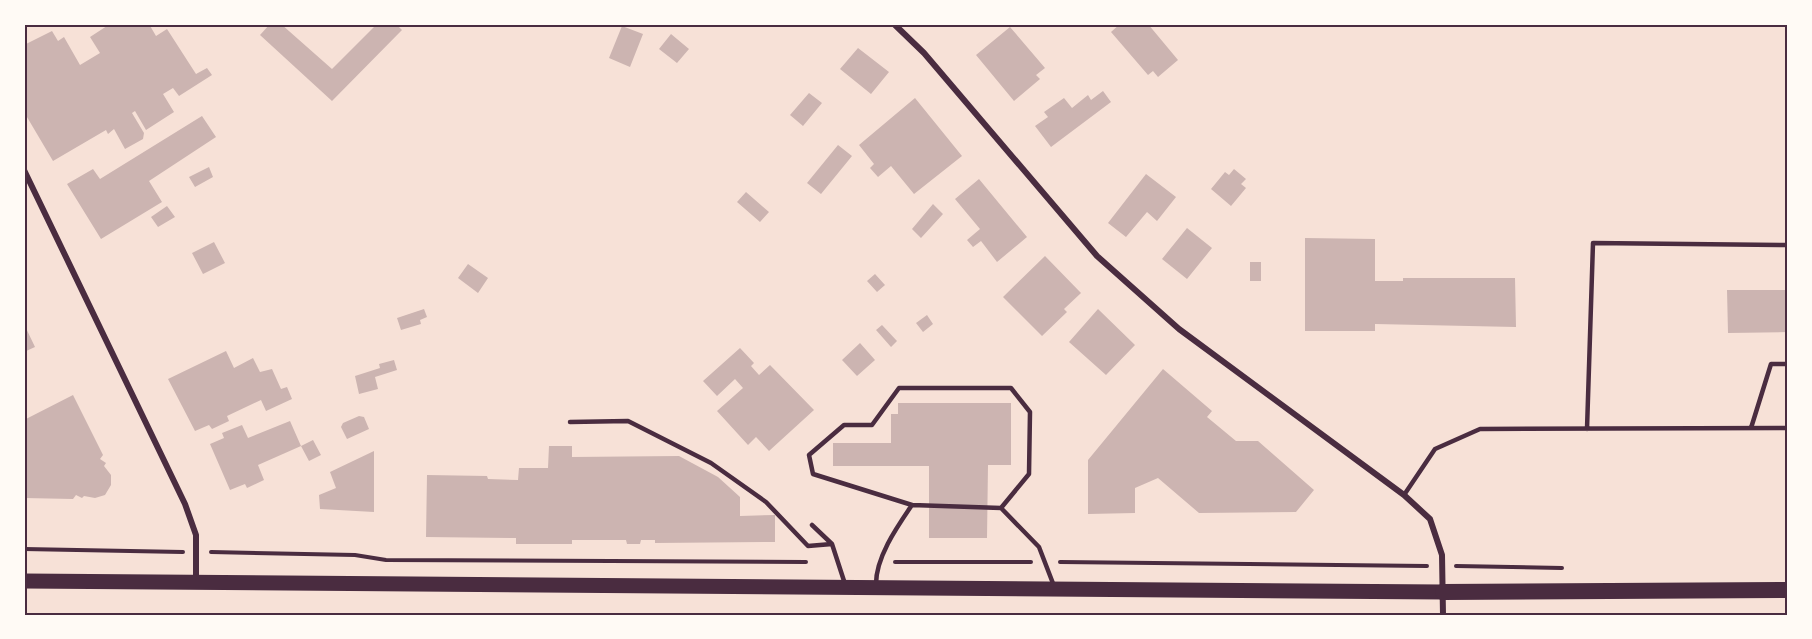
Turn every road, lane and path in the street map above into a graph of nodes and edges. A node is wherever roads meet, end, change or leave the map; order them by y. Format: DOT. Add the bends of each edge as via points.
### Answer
graph roads {
  1 [pos="894,24"];
  2 [pos="24,170"];
  3 [pos="1788,245"];
  4 [pos="1788,364"];
  5 [pos="570,422"];
  6 [pos="1751,428"];
  7 [pos="1788,428"];
  8 [pos="1587,429"];
  9 [pos="1404,495"];
  10 [pos="912,505"];
  11 [pos="1001,508"];
  12 [pos="812,525"];
  13 [pos="832,544"];
  14 [pos="24,549"];
  15 [pos="197,552"];
  16 [pos="1442,566"];
  17 [pos="1574,568"];
  18 [pos="24,581"];
  19 [pos="196,583"];
  20 [pos="846,587"];
  21 [pos="876,587"];
  22 [pos="1055,589"];
  23 [pos="1788,590"];
  24 [pos="1443,592"];
  25 [pos="1443,615"];
  1 -- 9 [label="street" via="924,53 1097,256 1179,329"];
  2 -- 15 [label="street" via="186,504"];
  3 -- 8 [label="lane" via="1593,243"];
  4 -- 6 [label="lane" via="1771,364"];
  5 -- 13 [label="lane" via="628,421 738,480 808,546"];
  6 -- 7 [label="lane"];
  6 -- 8 [label="lane"];
  8 -- 9 [label="lane" via="1480,429 1434,449"];
  9 -- 16 [label="street" via="1430,519"];
  10 -- 11 [label="lane"];
  10 -- 11 [label="lane" via="813,474 809,455 844,425 872,425 899,388 1011,388 1030,412 1029,474"];
  10 -- 21 [label="lane" via="896,528 876,572"];
  11 -- 22 [label="lane" via="1038,547"];
  12 -- 13 [label="lane"];
  13 -- 20 [label="lane"];
  14 -- 15 [label="path"];
  15 -- 19 [label="street"];
  16 -- 17 [label="path"];
  16 -- 24 [label="street"];
  18 -- 19 [label="main road"];
  19 -- 20 [label="main road"];
  20 -- 21 [label="main road"];
  21 -- 22 [label="main road"];
  22 -- 24 [label="main road"];
  23 -- 24 [label="highway"];
  24 -- 25 [label="street"];
}
